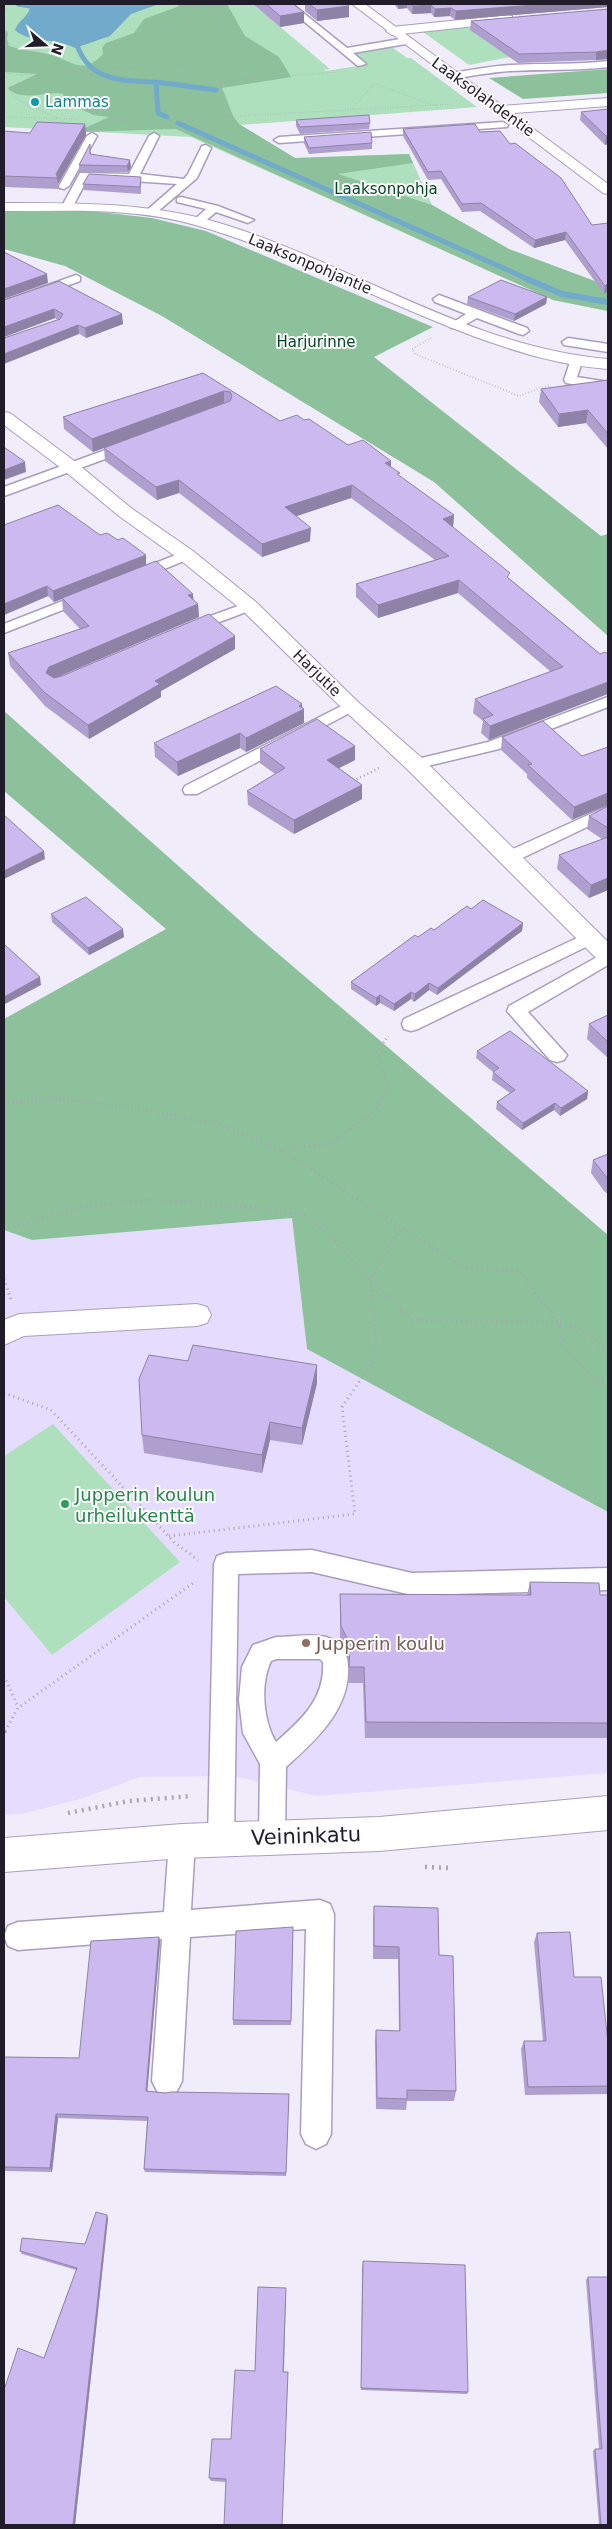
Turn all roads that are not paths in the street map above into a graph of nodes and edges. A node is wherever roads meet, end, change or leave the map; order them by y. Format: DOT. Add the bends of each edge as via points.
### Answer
graph roads {
  1 [pos="358,4"];
  2 [pos="289,6"];
  3 [pos="310,6"];
  4 [pos="519,18"];
  5 [pos="392,31"];
  6 [pos="406,41"];
  7 [pos="345,51"];
  8 [pos="361,64"];
  9 [pos="608,64"];
  10 [pos="454,76"];
  11 [pos="608,102"];
  12 [pos="500,110"];
  13 [pos="503,125"];
  14 [pos="419,130"];
  15 [pos="92,136"];
  16 [pos="154,136"];
  17 [pos="279,140"];
  18 [pos="424,141"];
  19 [pos="206,148"];
  20 [pos="133,177"];
  21 [pos="186,182"];
  22 [pos="608,190"];
  23 [pos="181,200"];
  24 [pos="60,206"];
  25 [pos="4,207"];
  26 [pos="214,208"];
  27 [pos="152,211"];
  28 [pos="248,220"];
  29 [pos="199,221"];
  30 [pos="76,279"];
  31 [pos="439,299"];
  32 [pos="4,306"];
  33 [pos="476,313"];
  34 [pos="455,325"];
  35 [pos="523,331"];
  36 [pos="568,342"];
  37 [pos="608,348"];
  38 [pos="576,362"];
  39 [pos="608,364"];
  40 [pos="608,386"];
  41 [pos="4,418"];
  42 [pos="144,440"];
  43 [pos="72,467"];
  44 [pos="4,492"];
  45 [pos="186,555"];
  46 [pos="120,582"];
  47 [pos="102,589"];
  48 [pos="249,606"];
  49 [pos="4,629"];
  50 [pos="174,636"];
  51 [pos="608,702"];
  52 [pos="351,706"];
  53 [pos="409,759"];
  54 [pos="191,790"];
  55 [pos="608,811"];
  56 [pos="508,858"];
  57 [pos="590,938"];
  58 [pos="608,956"];
  59 [pos="411,1024"];
  60 [pos="557,1055"];
  61 [pos="197,1315"];
  62 [pos="4,1334"];
  63 [pos="608,1579"];
  64 [pos="273,1762"];
  65 [pos="608,1813"];
  66 [pos="272,1838"];
  67 [pos="221,1840"];
  68 [pos="182,1841"];
  69 [pos="4,1855"];
  70 [pos="177,1924"];
  71 [pos="18,1936"];
  72 [pos="167,2082"];
  73 [pos="316,2134"];
  1 -- 5 [label="street, Laaksolahdentie"];
  2 -- 3 [label="lane"];
  2 -- 7 [label="lane"];
  4 -- 5 [label="street"];
  5 -- 6 [label="street, Laaksolahdentie"];
  6 -- 7 [label="lane"];
  6 -- 10 [label="street, Laaksolahdentie"];
  7 -- 8 [label="lane"];
  9 -- 10 [label="lane" via="574,68 508,68"];
  10 -- 12 [label="street, Laaksolahdentie"];
  11 -- 12 [label="street"];
  12 -- 22 [label="street, Laaksolahdentie"];
  13 -- 14 [label="lane"];
  14 -- 17 [label="lane"];
  14 -- 18 [label="lane"];
  15 -- 24 [label="lane"];
  16 -- 20 [label="lane"];
  19 -- 21 [label="lane" via="193,176"];
  20 -- 21 [label="lane"];
  20 -- 24 [label="lane" via="84,175"];
  21 -- 27 [label="lane"];
  23 -- 26 [label="lane"];
  24 -- 25 [label="street, Laaksonpohjantie"];
  24 -- 27 [label="street, Laaksonpohjantie"];
  26 -- 28 [label="lane"];
  26 -- 29 [label="lane"];
  27 -- 29 [label="street, Laaksonpohjantie"];
  29 -- 34 [label="street, Laaksonpohjantie" via="237,233"];
  30 -- 32 [label="lane"];
  31 -- 33 [label="lane"];
  33 -- 34 [label="lane"];
  33 -- 35 [label="lane"];
  34 -- 38 [label="street, Laaksonpohjantie" via="539,354"];
  36 -- 37 [label="lane"];
  38 -- 39 [label="street, Laaksonpohjantie"];
  38 -- 40 [label="lane" via="570,380"];
  41 -- 43 [label="street, Harjutie"];
  42 -- 43 [label="lane"];
  43 -- 44 [label="lane"];
  43 -- 45 [label="street, Harjutie" via="125,512"];
  45 -- 46 [label="lane"];
  45 -- 48 [label="street, Harjutie"];
  47 -- 49 [label="lane"];
  48 -- 50 [label="lane"];
  48 -- 52 [label="street, Harjutie"];
  51 -- 53 [label="lane" via="493,746"];
  52 -- 53 [label="street, Harjutie"];
  52 -- 54 [label="lane"];
  53 -- 56 [label="street, Harjutie"];
  55 -- 56 [label="lane"];
  56 -- 57 [label="street, Harjutie"];
  57 -- 58 [label="street, Harjutie"];
  57 -- 59 [label="lane"];
  58 -- 60 [label="lane" via="516,1011"];
  61 -- 62 [label="street" via="19,1325"];
  63 -- 67 [label="lane" via="412,1584 312,1561 218,1567"];
  64 -- 64 [label="lane" via="256,1733 252,1700 255,1667 262,1653 276,1648 324,1648 335,1656 336,1682 329,1703"];
  64 -- 66 [label="lane"];
  65 -- 66 [label="street, Veininkatu" via="379,1834"];
  66 -- 67 [label="street, Veininkatu"];
  67 -- 68 [label="street, Veininkatu"];
  68 -- 69 [label="street, Veininkatu"];
  68 -- 70 [label="lane"];
  70 -- 71 [label="lane"];
  70 -- 72 [label="lane"];
  70 -- 73 [label="lane" via="320,1914"];
}
